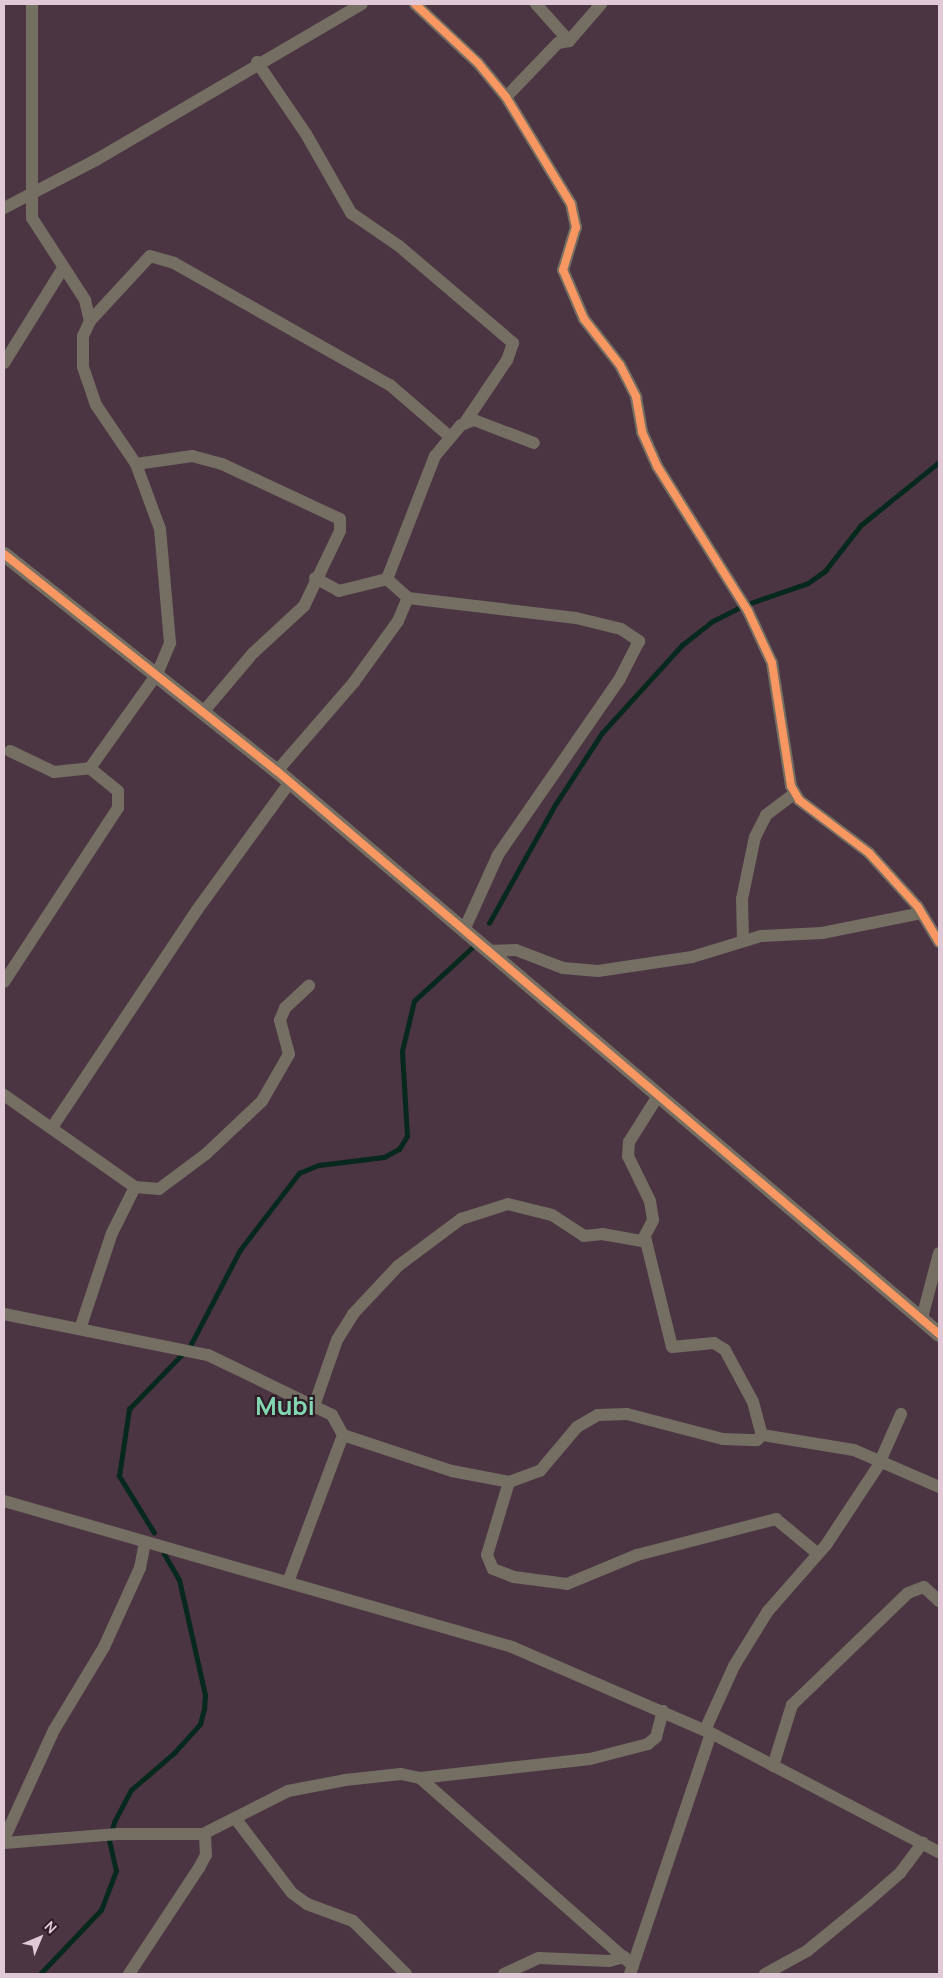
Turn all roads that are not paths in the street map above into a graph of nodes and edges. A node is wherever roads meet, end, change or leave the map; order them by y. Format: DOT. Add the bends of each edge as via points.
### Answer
graph roads {
  1 [pos="32,4"];
  2 [pos="362,4"];
  3 [pos="415,4"];
  4 [pos="536,4"];
  5 [pos="601,4"];
  6 [pos="569,41"];
  7 [pos="256,62"];
  8 [pos="506,98"];
  9 [pos="32,192"];
  10 [pos="4,208"];
  11 [pos="62,270"];
  12 [pos="90,321"];
  13 [pos="4,363"];
  14 [pos="464,424"];
  15 [pos="449,436"];
  16 [pos="534,443"];
  17 [pos="136,464"];
  18 [pos="4,554"];
  19 [pos="315,578"];
  20 [pos="386,579"];
  21 [pos="408,598"];
  22 [pos="157,674"];
  23 [pos="204,711"];
  24 [pos="10,751"];
  25 [pos="90,768"];
  26 [pos="277,771"];
  27 [pos="290,782"];
  28 [pos="796,793"];
  29 [pos="921,912"];
  30 [pos="464,930"];
  31 [pos="743,940"];
  32 [pos="939,942"];
  33 [pos="488,950"];
  34 [pos="4,982"];
  35 [pos="309,986"];
  36 [pos="4,1095"];
  37 [pos="658,1096"];
  38 [pos="53,1126"];
  39 [pos="135,1187"];
  40 [pos="644,1237"];
  41 [pos="939,1253"];
  42 [pos="4,1314"];
  43 [pos="922,1318"];
  44 [pos="80,1330"];
  45 [pos="939,1334"];
  46 [pos="314,1406"];
  47 [pos="901,1414"];
  48 [pos="343,1434"];
  49 [pos="762,1435"];
  50 [pos="880,1458"];
  51 [pos="509,1482"];
  52 [pos="939,1487"];
  53 [pos="4,1501"];
  54 [pos="145,1543"];
  55 [pos="817,1553"];
  56 [pos="288,1582"];
  57 [pos="939,1601"];
  58 [pos="663,1711"];
  59 [pos="708,1731"];
  60 [pos="773,1766"];
  61 [pos="420,1778"];
  62 [pos="235,1818"];
  63 [pos="7,1824"];
  64 [pos="205,1834"];
  65 [pos="4,1839"];
  66 [pos="4,1843"];
  67 [pos="923,1843"];
  68 [pos="939,1852"];
  69 [pos="629,1966"];
  70 [pos="129,1974"];
  71 [pos="406,1974"];
  72 [pos="504,1974"];
  73 [pos="765,1974"];
  1 -- 9 [label="street"];
  2 -- 7 [label="street"];
  3 -- 8 [label="street" via="478,63"];
  4 -- 6 [label="street"];
  5 -- 6 [label="street"];
  6 -- 8 [label="street" via="558,42"];
  7 -- 9 [label="street" via="96,160"];
  7 -- 14 [label="street" via="306,134 351,213 399,246 513,344 507,360"];
  8 -- 28 [label="street" via="545,158 576,219 563,270 572,295 584,319 620,365 636,397 642,432 657,466 748,611 772,663 788,772"];
  9 -- 10 [label="street"];
  9 -- 11 [label="street" via="32,218"];
  11 -- 12 [label="street" via="85,300"];
  11 -- 13 [label="street"];
  12 -- 15 [label="street" via="150,256 157,255 390,385"];
  12 -- 17 [label="street" via="82,336 82,367 96,405"];
  14 -- 15 [label="street"];
  14 -- 16 [label="street" via="474,420"];
  15 -- 20 [label="street" via="435,456"];
  17 -- 19 [label="street" via="192,456 222,464 340,519 340,532"];
  17 -- 22 [label="street" via="160,529 167,593 170,643"];
  18 -- 22 [label="street"];
  19 -- 20 [label="street" via="339,590"];
  19 -- 23 [label="street" via="304,606 253,653"];
  20 -- 21 [label="street"];
  21 -- 26 [label="street" via="398,621 354,682"];
  21 -- 30 [label="street" via="576,618 621,629 639,641 619,680 498,854"];
  22 -- 23 [label="street"];
  22 -- 25 [label="street"];
  23 -- 26 [label="street"];
  24 -- 25 [label="street" via="54,772 71,774"];
  25 -- 34 [label="street" via="118,791 118,808"];
  26 -- 27 [label="street"];
  27 -- 30 [label="street"];
  27 -- 38 [label="street" via="197,910"];
  28 -- 29 [label="street" via="869,853"];
  28 -- 31 [label="street" via="766,815 755,837 742,899"];
  29 -- 31 [label="street" via="822,933"];
  29 -- 32 [label="street"];
  30 -- 33 [label="street"];
  31 -- 33 [label="street" via="692,957 598,971 563,968 516,950"];
  33 -- 37 [label="street"];
  35 -- 39 [label="street" via="285,1008 280,1020 290,1054 262,1101 171,1182 149,1191"];
  36 -- 38 [label="street"];
  37 -- 40 [label="street" via="629,1142 628,1156 650,1201 652,1220"];
  37 -- 43 [label="street"];
  38 -- 39 [label="street"];
  39 -- 44 [label="street" via="112,1233"];
  40 -- 46 [label="street" via="642,1241 602,1234 584,1236 552,1214 508,1204 460,1219 398,1266 353,1314 337,1340"];
  40 -- 49 [label="street" via="672,1347 714,1343 725,1350 753,1402"];
  41 -- 43 [label="street"];
  42 -- 44 [label="street"];
  43 -- 45 [label="street"];
  44 -- 46 [label="street" via="167,1344 208,1355"];
  46 -- 48 [label="street" via="332,1415"];
  47 -- 50 [label="street"];
  48 -- 51 [label="street" via="452,1471"];
  48 -- 56 [label="street"];
  49 -- 50 [label="street"];
  49 -- 51 [label="street" via="757,1440 723,1438 627,1414 598,1415 577,1427 540,1471"];
  50 -- 52 [label="street"];
  50 -- 55 [label="street"];
  51 -- 55 [label="street" via="487,1555 493,1569 514,1577 567,1584 637,1555 776,1519"];
  53 -- 54 [label="street"];
  54 -- 56 [label="street"];
  54 -- 63 [label="street" via="140,1568 104,1647 54,1730"];
  55 -- 59 [label="street" via="768,1610 734,1666"];
  56 -- 58 [label="street" via="512,1647"];
  57 -- 60 [label="street" via="924,1587 913,1590 792,1705"];
  58 -- 59 [label="street"];
  58 -- 61 [label="street" via="656,1737 627,1750 590,1759"];
  59 -- 60 [label="street"];
  59 -- 69 [label="street"];
  60 -- 67 [label="street"];
  61 -- 62 [label="street" via="401,1774 288,1791"];
  61 -- 69 [label="street"];
  62 -- 64 [label="street"];
  62 -- 71 [label="street" via="292,1893 306,1904 353,1921"];
  63 -- 65 [label="street"];
  64 -- 66 [label="street" via="118,1834"];
  64 -- 70 [label="street" via="206,1855 199,1868"];
  67 -- 68 [label="street"];
  67 -- 73 [label="street" via="900,1874 868,1901 807,1951"];
  69 -- 72 [label="street" via="608,1961 539,1958"];
}
